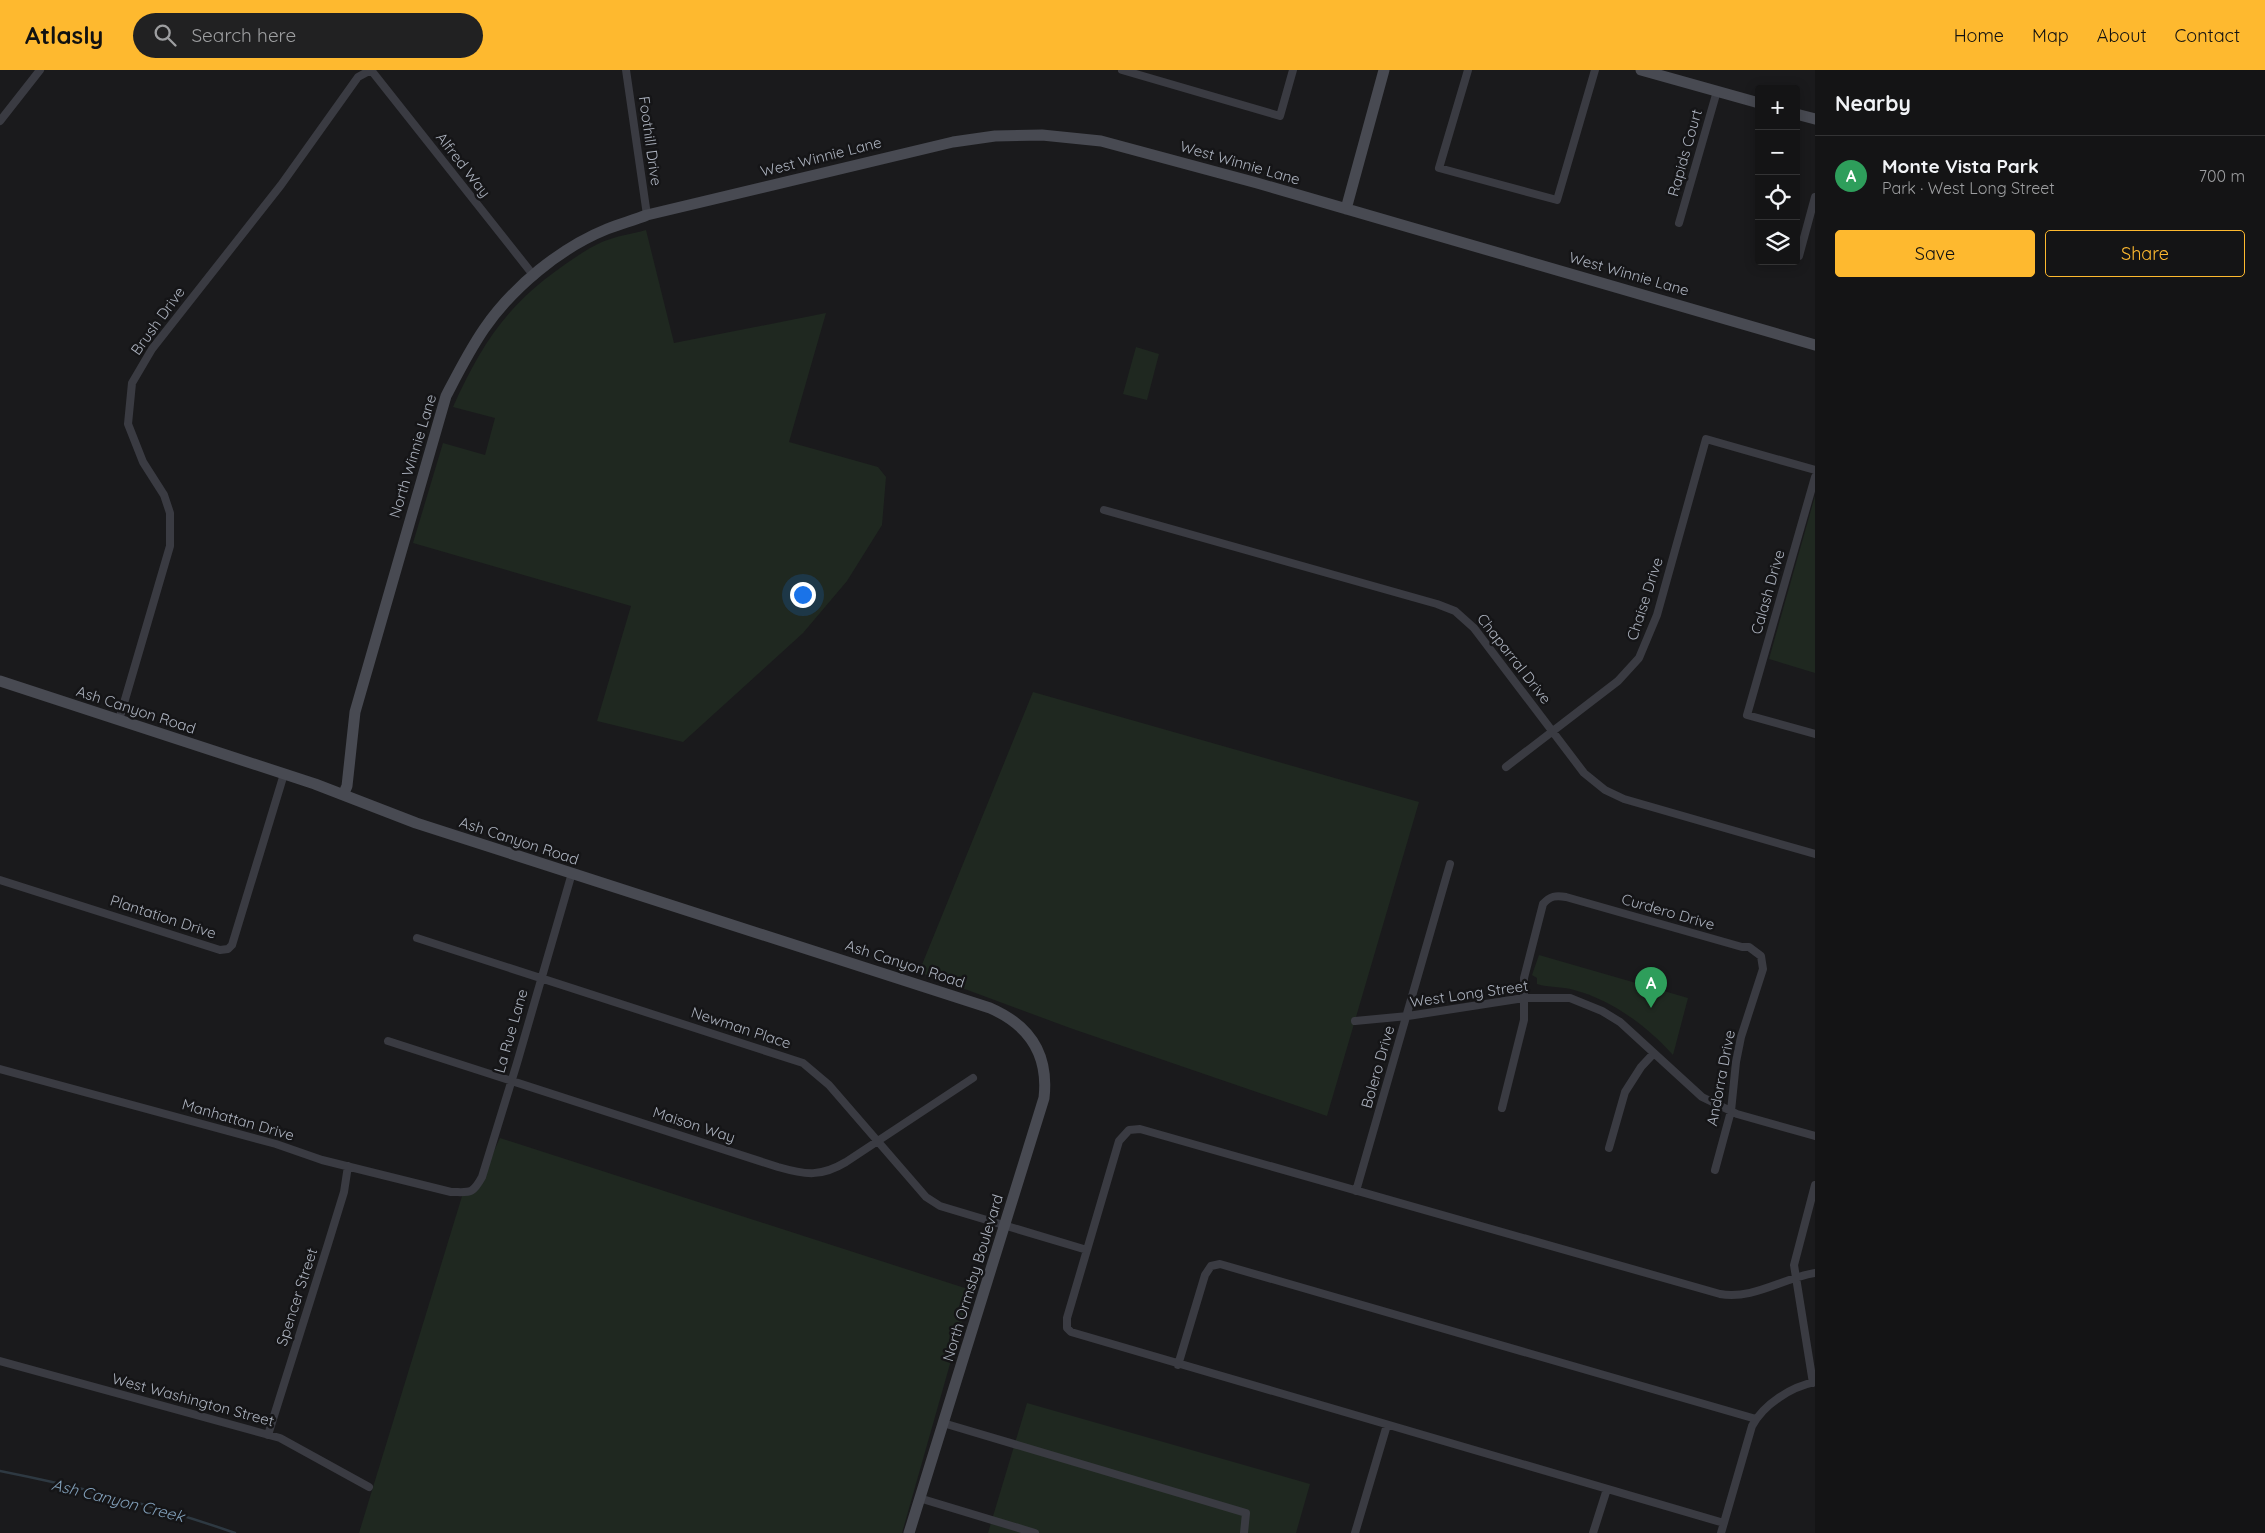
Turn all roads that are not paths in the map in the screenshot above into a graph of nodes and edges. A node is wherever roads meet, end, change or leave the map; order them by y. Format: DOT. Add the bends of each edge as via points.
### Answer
graph roads {
  1 [pos="40,70"];
  2 [pos="371,70"];
  3 [pos="626,70"];
  4 [pos="1122,70"];
  5 [pos="1294,70"];
  6 [pos="1384,70"];
  7 [pos="1468,70"];
  8 [pos="1595,70"];
  9 [pos="1641,70"];
  10 [pos="1717,91"];
  11 [pos="1755,102"];
  12 [pos="1800,115"];
  13 [pos="1815,119"];
  14 [pos="0,121"];
  15 [pos="1815,197"];
  16 [pos="1346,209"];
  17 [pos="647,215"];
  18 [pos="1678,223"];
  19 [pos="1800,252"];
  20 [pos="534,276"];
  21 [pos="1815,345"];
  22 [pos="1815,470"];
  23 [pos="1815,477"];
  24 [pos="1104,510"];
  25 [pos="0,681"];
  26 [pos="120,720"];
  27 [pos="1553,731"];
  28 [pos="1815,734"];
  29 [pos="1506,767"];
  30 [pos="284,774"];
  31 [pos="343,795"];
  32 [pos="1815,854"];
  33 [pos="1450,864"];
  34 [pos="572,873"];
  35 [pos="0,880"];
  36 [pos="417,938"];
  37 [pos="1763,963"];
  38 [pos="542,978"];
  39 [pos="1524,998"];
  40 [pos="1408,1016"];
  41 [pos="1355,1021"];
  42 [pos="1027,1032"];
  43 [pos="388,1041"];
  44 [pos="1654,1053"];
  45 [pos="0,1069"];
  46 [pos="973,1078"];
  47 [pos="511,1081"];
  48 [pos="1502,1108"];
  49 [pos="1731,1111"];
  50 [pos="1815,1136"];
  51 [pos="877,1141"];
  52 [pos="1609,1148"];
  53 [pos="348,1166"];
  54 [pos="1715,1170"];
  55 [pos="1815,1185"];
  56 [pos="1356,1191"];
  57 [pos="469,1192"];
  58 [pos="1004,1227"];
  59 [pos="1087,1250"];
  60 [pos="1815,1273"];
  61 [pos="1795,1278"];
  62 [pos="0,1362"];
  63 [pos="1178,1365"];
  64 [pos="1814,1383"];
  65 [pos="1756,1419"];
  66 [pos="943,1423"];
  67 [pos="1388,1425"];
  68 [pos="268,1435"];
  69 [pos="369,1487"];
  70 [pos="1607,1489"];
  71 [pos="919,1498"];
  72 [pos="1724,1523"];
  73 [pos="909,1533"];
  74 [pos="1035,1533"];
  75 [pos="1244,1533"];
  76 [pos="1355,1533"];
  77 [pos="1593,1533"];
  78 [pos="1721,1533"];
  1 -- 14 [label="street"];
  2 -- 20 [label="street, Alfred Way"];
  2 -- 26 [label="street, Brush Drive" via="358,77 281,185 152,349 132,383 128,424 142,462 164,494 170,512 170,546"];
  3 -- 17 [label="street, Foothill Drive"];
  4 -- 5 [label="street" via="1280,116"];
  6 -- 16 [label="street"];
  7 -- 8 [label="street" via="1439,168 1557,200"];
  9 -- 10 [label="street"];
  10 -- 11 [label="street"];
  10 -- 18 [label="street, Rapids Court"];
  12 -- 13 [label="street"];
  15 -- 19 [label="street"];
  16 -- 17 [label="street, West Winnie Lane" via="1101,141 1042,135 995,136 953,142"];
  16 -- 21 [label="street, West Winnie Lane"];
  17 -- 20 [label="street, North Winnie Lane" via="606,229 578,244"];
  20 -- 31 [label="street, North Winnie Lane" via="484,328 446,396 355,712 347,786"];
  22 -- 27 [label="street, Chaise Drive" via="1706,439 1657,615 1639,658 1618,681"];
  23 -- 28 [label="street, Calash Drive" via="1747,715"];
  24 -- 27 [label="street, Chaparral Drive" via="1437,604 1455,612 1474,628"];
  25 -- 26 [label="street, Ash Canyon Road"];
  26 -- 30 [label="street, Ash Canyon Road"];
  27 -- 29 [label="street, Chaise Drive"];
  27 -- 32 [label="street, Chaparral Drive" via="1584,772 1605,790 1624,799"];
  30 -- 31 [label="street, Ash Canyon Road"];
  30 -- 35 [label="street, Plantation Drive" via="247,901 228,949 220,950"];
  31 -- 34 [label="street, Ash Canyon Road" via="416,823"];
  33 -- 40 [label="street, Bolero Drive"];
  34 -- 38 [label="street, La Rue Lane"];
  34 -- 42 [label="street, Ash Canyon Road" via="990,1008 1007,1015"];
  36 -- 38 [label="street, Newman Place"];
  37 -- 39 [label="street, Curdero Drive" via="1757,951 1749,947 1558,895 1548,898 1543,904 1524,978"];
  37 -- 49 [label="street, Andorra Drive" via="1741,1037"];
  38 -- 47 [label="street, La Rue Lane"];
  38 -- 51 [label="street, Newman Place" via="802,1063 829,1085"];
  39 -- 40 [label="street, West Long Street"];
  39 -- 44 [label="street, West Long Street" via="1570,998 1602,1011 1620,1022"];
  39 -- 48 [label="street" via="1524,1020"];
  40 -- 41 [label="street, West Long Street"];
  40 -- 56 [label="street, Bolero Drive"];
  42 -- 58 [label="street, North Ormsby Boulevard" via="1042,1062 1044,1098"];
  43 -- 47 [label="street, Maison Way"];
  44 -- 49 [label="street, West Long Street" via="1702,1096"];
  44 -- 52 [label="street" via="1625,1092"];
  45 -- 53 [label="street, Manhattan Drive"];
  46 -- 51 [label="street, Maison Way"];
  47 -- 51 [label="street, Maison Way" via="798,1173 833,1170"];
  47 -- 57 [label="street, La Rue Lane" via="482,1177 476,1188"];
  49 -- 50 [label="street, West Long Street"];
  49 -- 54 [label="street, Andorra Drive"];
  51 -- 58 [label="street, Newman Place" via="933,1202"];
  53 -- 57 [label="street, Manhattan Drive" via="452,1192"];
  53 -- 68 [label="street, Spencer Street" via="344,1192"];
  55 -- 61 [label="street" via="1795,1256"];
  56 -- 59 [label="street" via="1146,1131 1129,1130 1119,1140"];
  56 -- 61 [label="street" via="1720,1294 1745,1294"];
  58 -- 59 [label="street, Newman Place"];
  58 -- 66 [label="street, North Ormsby Boulevard"];
  59 -- 63 [label="street" via="1067,1318 1068,1330"];
  60 -- 61 [label="street"];
  61 -- 64 [label="street"];
  62 -- 68 [label="street, West Washington Street"];
  63 -- 65 [label="street" via="1205,1275 1211,1266 1220,1264"];
  63 -- 67 [label="street"];
  64 -- 65 [label="street" via="1780,1397"];
  65 -- 72 [label="street"];
  66 -- 71 [label="street, North Ormsby Boulevard"];
  66 -- 75 [label="street" via="1246,1513"];
  67 -- 70 [label="street"];
  67 -- 76 [label="street"];
  68 -- 69 [label="street, West Washington Street" via="280,1438"];
  70 -- 72 [label="street"];
  70 -- 77 [label="street"];
  71 -- 73 [label="street, North Ormsby Boulevard"];
  71 -- 74 [label="street"];
  72 -- 78 [label="street"];
}
